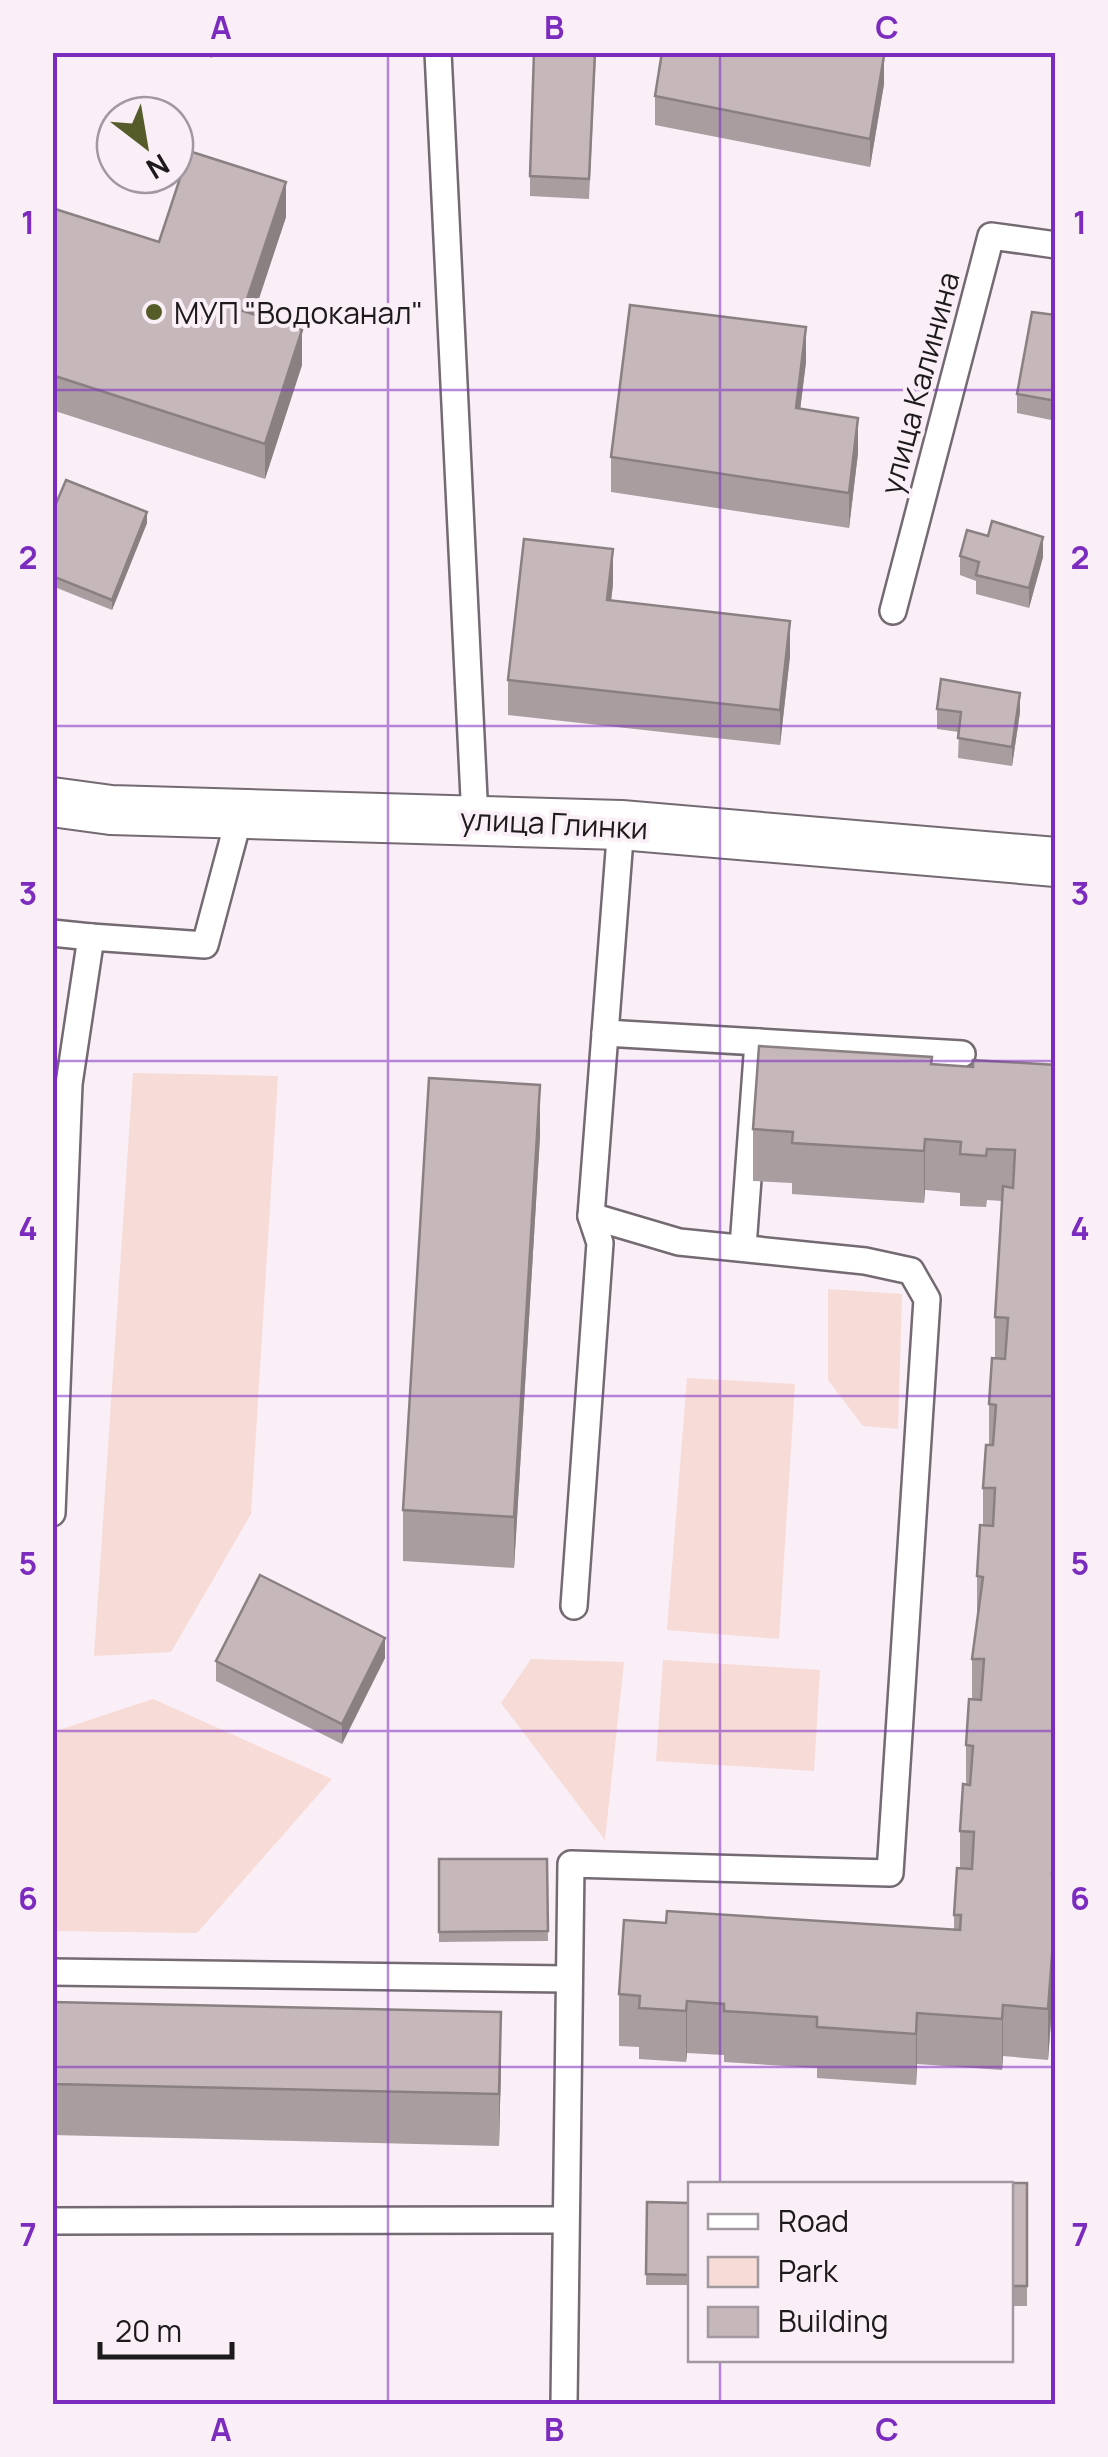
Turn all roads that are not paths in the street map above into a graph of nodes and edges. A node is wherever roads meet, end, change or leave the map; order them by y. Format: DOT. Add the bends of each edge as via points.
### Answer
graph roads {
  1 [pos="438,52"];
  2 [pos="1056,245"];
  3 [pos="892,610"];
  4 [pos="52,802"];
  5 [pos="240,814"];
  6 [pos="474,819"];
  7 [pos="621,825"];
  8 [pos="1056,862"];
  9 [pos="52,933"];
  10 [pos="91,937"];
  11 [pos="605,1033"];
  12 [pos="758,1042"];
  13 [pos="962,1054"];
  14 [pos="591,1216"];
  15 [pos="743,1247"];
  16 [pos="52,1513"];
  17 [pos="574,1606"];
  18 [pos="52,1972"];
  19 [pos="567,1980"];
  20 [pos="565,2220"];
  21 [pos="52,2221"];
  22 [pos="564,2404"];
  1 -- 6 [label="lane"];
  2 -- 3 [label="lane, улица Калинина" via="991,236"];
  4 -- 5 [label="street, улица Глинки"];
  5 -- 6 [label="street, улица Глинки"];
  5 -- 10 [label="lane" via="205,945"];
  6 -- 7 [label="street, улица Глинки"];
  7 -- 8 [label="street, улица Глинки"];
  7 -- 11 [label="lane"];
  9 -- 10 [label="lane"];
  10 -- 16 [label="lane" via="69,1084"];
  11 -- 12 [label="lane"];
  11 -- 14 [label="lane"];
  12 -- 13 [label="lane"];
  12 -- 15 [label="lane"];
  14 -- 15 [label="lane" via="679,1242"];
  14 -- 17 [label="lane" via="600,1243"];
  15 -- 19 [label="lane" via="911,1271 927,1299 890,1872 571,1864"];
  18 -- 19 [label="lane"];
  19 -- 20 [label="lane"];
  20 -- 21 [label="lane"];
  20 -- 22 [label="lane"];
}
